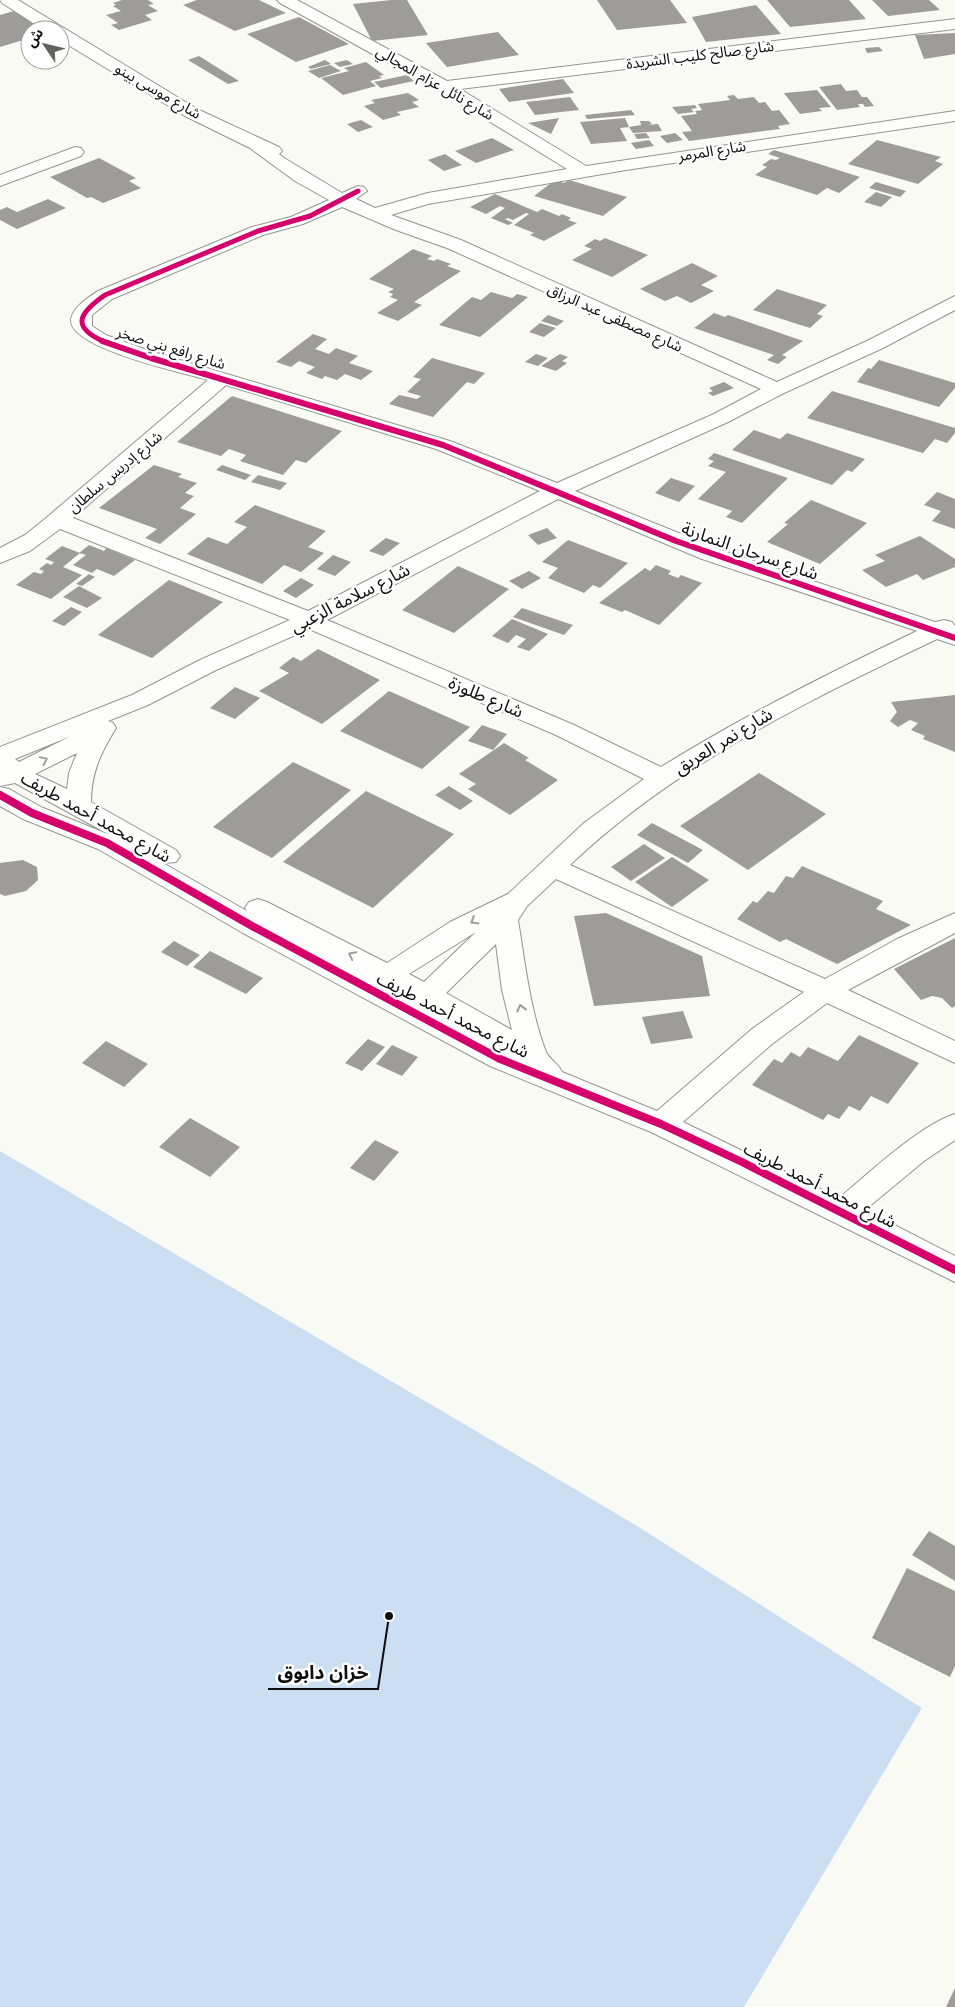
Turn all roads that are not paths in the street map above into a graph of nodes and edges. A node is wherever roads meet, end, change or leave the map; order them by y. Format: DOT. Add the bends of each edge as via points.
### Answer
graph roads {
  1 [pos="7,0"];
  2 [pos="285,0"];
  3 [pos="39,20"];
  4 [pos="955,24"];
  5 [pos="70,39"];
  6 [pos="444,86"];
  7 [pos="955,116"];
  8 [pos="75,152"];
  9 [pos="582,171"];
  10 [pos="1,179"];
  11 [pos="343,192"];
  12 [pos="391,213"];
  13 [pos="955,302"];
  14 [pos="222,378"];
  15 [pos="777,389"];
  16 [pos="557,491"];
  17 [pos="58,520"];
  18 [pos="0,556"];
  19 [pos="307,620"];
  20 [pos="949,630"];
  21 [pos="140,700"];
  22 [pos="105,726"];
  23 [pos="4,768"];
  24 [pos="662,778"];
  25 [pos="0,796"];
  26 [pos="71,816"];
  27 [pos="0,819"];
  28 [pos="553,868"];
  29 [pos="512,909"];
  30 [pos="955,922"];
  31 [pos="379,982"];
  32 [pos="826,990"];
  33 [pos="419,1003"];
  34 [pos="955,1053"];
  35 [pos="533,1056"];
  36 [pos="556,1080"];
  37 [pos="661,1124"];
  38 [pos="955,1125"];
  39 [pos="842,1212"];
  40 [pos="955,1270"];
  1 -- 3 [label="street"];
  2 -- 6 [label="street, شارع نائل عزام المجالي"];
  4 -- 6 [label="street, شارع صالح كليب الشريدة"];
  5 -- 11 [label="street, شارع موسى بينو" via="271,156"];
  6 -- 9 [label="street, شارع نائل عزام المجالي"];
  7 -- 9 [label="street, شارع المرمر"];
  8 -- 10 [label="street"];
  9 -- 12 [label="street, شارع المرمر"];
  11 -- 12 [label="street, شارع مصطفى عبد الرزاق"];
  11 -- 14 [label="street, شارع رافع بني صخر" via="304,218 258,231 105,295 82,314 80,322 83,329 102,341"];
  12 -- 15 [label="street, شارع مصطفى عبد الرزاق"];
  13 -- 15 [label="street" via="876,344"];
  14 -- 16 [label="street, شارع رافع بني صخر" via="444,446"];
  14 -- 17 [label="street, شارع إدريس سلطان"];
  15 -- 16 [label="street" via="721,418"];
  16 -- 19 [label="street, شارع سلامة الزعبي"];
  16 -- 20 [label="street, شارع سرحان النمارنة" via="710,554"];
  17 -- 18 [label="street, شارع إدريس سلطان" via="14,551"];
  17 -- 19 [label="street, شارع طلوزة"];
  19 -- 21 [label="street, شارع سلامة الزعبي"];
  19 -- 24 [label="street, شارع طلوزة" via="565,730"];
  20 -- 24 [label="street, شارع نمر العريق" via="847,672 731,734"];
  21 -- 22 [label="street, شارع سلامة الزعبي"];
  21 -- 23 [label="street, شارع سلامة الزعبي"];
  23 -- 22 [label="street, شارع سلامة الزعبي, one-way" via="78,743"];
  22 -- 26 [label="street" via="81,769"];
  23 -- 26 [label="street, شارع محمد أحمد طريف"];
  24 -- 28 [label="street, شارع نمر العريق" via="627,802"];
  25 -- 26 [label="street, شارع محمد أحمد طريف"];
  26 -- 27 [label="street"];
  26 -- 31 [label="street, شارع محمد أحمد طريف" via="271,915"];
  28 -- 29 [label="street, شارع نمر العريق"];
  28 -- 32 [label="street"];
  29 -- 31 [label="street, شارع نمر العريق, one-way" via="490,912"];
  29 -- 33 [label="street, شارع نمر العريق"];
  35 -- 29 [label="street, one-way" via="516,990"];
  30 -- 32 [label="street"];
  31 -- 33 [label="street, شارع محمد أحمد طريف"];
  32 -- 34 [label="street"];
  32 -- 37 [label="street" via="777,1026"];
  33 -- 35 [label="street, شارع محمد أحمد طريف"];
  33 -- 36 [label="street, شارع محمد أحمد طريف" via="500,1060"];
  35 -- 36 [label="street, شارع محمد أحمد طريف"];
  36 -- 37 [label="street, شارع محمد أحمد طريف"];
  37 -- 39 [label="street, شارع محمد أحمد طريف"];
  38 -- 39 [label="street" via="914,1153"];
  39 -- 40 [label="street, شارع محمد أحمد طريف"];
}
